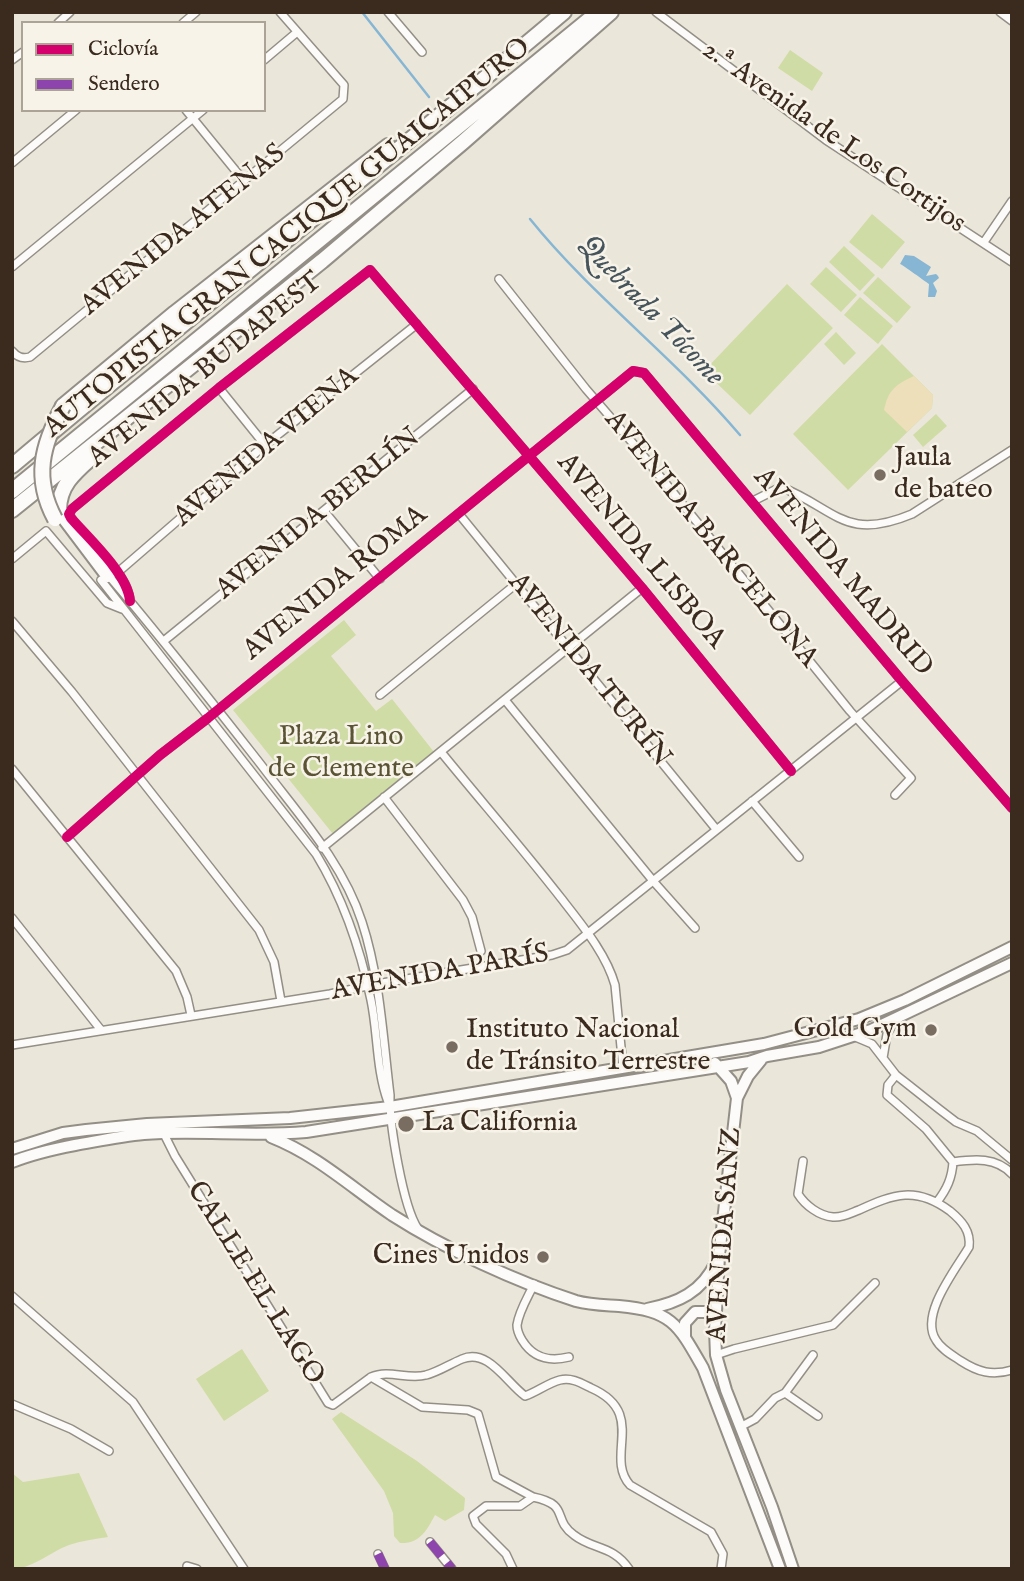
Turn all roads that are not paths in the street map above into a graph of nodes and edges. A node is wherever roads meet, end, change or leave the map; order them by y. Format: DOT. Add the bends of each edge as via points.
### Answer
graph roads {
  1 [pos="279,12"];
  2 [pos="388,12"];
  3 [pos="564,12"];
  4 [pos="598,12"];
  5 [pos="611,12"];
  6 [pos="656,12"];
  7 [pos="1000,12"];
  8 [pos="1012,20"];
  9 [pos="296,33"];
  10 [pos="422,51"];
  11 [pos="266,58"];
  12 [pos="448,110"];
  13 [pos="74,112"];
  14 [pos="188,112"];
  15 [pos="200,112"];
  16 [pos="193,118"];
  17 [pos="12,163"];
  18 [pos="244,181"];
  19 [pos="1012,201"];
  20 [pos="984,242"];
  21 [pos="322,261"];
  22 [pos="1012,262"];
  23 [pos="12,267"];
  24 [pos="370,270"];
  25 [pos="499,279"];
  26 [pos="417,324"];
  27 [pos="12,351"];
  28 [pos="637,370"];
  29 [pos="219,388"];
  30 [pos="473,389"];
  31 [pos="595,400"];
  32 [pos="265,445"];
  33 [pos="1012,450"];
  34 [pos="530,456"];
  35 [pos="12,466"];
  36 [pos="12,491"];
  37 [pos="753,501"];
  38 [pos="12,510"];
  39 [pos="324,511"];
  40 [pos="459,514"];
  41 [pos="12,559"];
  42 [pos="109,576"];
  43 [pos="380,579"];
  44 [pos="516,584"];
  45 [pos="642,588"];
  46 [pos="123,609"];
  47 [pos="12,621"];
  48 [pos="165,640"];
  49 [pos="569,647"];
  50 [pos="902,681"];
  51 [pos="380,695"];
  52 [pos="505,700"];
  53 [pos="219,709"];
  54 [pos="208,718"];
  55 [pos="856,718"];
  56 [pos="441,752"];
  57 [pos="12,769"];
  58 [pos="791,771"];
  59 [pos="137,775"];
  60 [pos="895,795"];
  61 [pos="384,797"];
  62 [pos="752,801"];
  63 [pos="1012,808"];
  64 [pos="716,829"];
  65 [pos="67,837"];
  66 [pos="324,846"];
  67 [pos="316,854"];
  68 [pos="799,857"];
  69 [pos="653,883"];
  70 [pos="12,918"];
  71 [pos="695,928"];
  72 [pos="588,933"];
  73 [pos="1012,947"];
  74 [pos="481,951"];
  75 [pos="1012,963"];
  76 [pos="376,984"];
  77 [pos="367,985"];
  78 [pos="282,1001"];
  79 [pos="191,1016"];
  80 [pos="895,1020"];
  81 [pos="100,1030"];
  82 [pos="853,1035"];
  83 [pos="12,1045"];
  84 [pos="696,1056"];
  85 [pos="767,1056"];
  86 [pos="883,1058"];
  87 [pos="719,1066"];
  88 [pos="623,1068"];
  89 [pos="896,1074"];
  90 [pos="737,1098"];
  91 [pos="390,1107"];
  92 [pos="392,1120"];
  93 [pos="164,1134"];
  94 [pos="269,1136"];
  95 [pos="12,1149"];
  96 [pos="1012,1160"];
  97 [pos="803,1161"];
  98 [pos="12,1162"];
  99 [pos="953,1162"];
  100 [pos="1012,1174"];
  101 [pos="937,1202"];
  102 [pos="419,1230"];
  103 [pos="719,1256"];
  104 [pos="875,1283"];
  105 [pos="534,1284"];
  106 [pos="12,1296"];
  107 [pos="647,1309"];
  108 [pos="716,1316"];
  109 [pos="686,1338"];
  110 [pos="716,1355"];
  111 [pos="813,1355"];
  112 [pos="569,1357"];
  113 [pos="1012,1370"];
  114 [pos="371,1377"];
  115 [pos="785,1393"];
  116 [pos="12,1404"];
  117 [pos="818,1416"];
  118 [pos="740,1427"];
  119 [pos="108,1451"];
  120 [pos="533,1497"];
  121 [pos="430,1542"];
  122 [pos="378,1554"];
  123 [pos="187,1566"];
  124 [pos="780,1568"];
  125 [pos="197,1569"];
  126 [pos="244,1569"];
  127 [pos="385,1569"];
  128 [pos="452,1569"];
  129 [pos="513,1569"];
  130 [pos="629,1569"];
  131 [pos="721,1569"];
  132 [pos="793,1569"];
  1 -- 9 [label="street"];
  2 -- 10 [label="street"];
  3 -- 12 [label="highway, AUTOPISTA GRAN CACIQUE GUAICAIPURO"];
  4 -- 36 [label="highway, AUTOPISTA GRAN CACIQUE GUAICAIPURO"];
  5 -- 21 [label="highway"];
  6 -- 20 [label="street, 2.ª Avenida de Los Cortijos" via="826,140"];
  7 -- 8 [label="street"];
  9 -- 11 [label="street"];
  9 -- 18 [label="street, AVENIDA ATENAS" via="344,85 345,92 338,105"];
  12 -- 35 [label="highway, AUTOPISTA GRAN CACIQUE GUAICAIPURO"];
  12 -- 42 [label="highway, bridge" via="428,116 395,141 63,406 45,442 42,483 55,519"];
  13 -- 17 [label="street"];
  14 -- 16 [label="street"];
  15 -- 16 [label="street"];
  16 -- 18 [label="street"];
  16 -- 23 [label="street"];
  18 -- 27 [label="street, AVENIDA ATENAS" via="30,357"];
  19 -- 20 [label="street"];
  20 -- 22 [label="street, 2.ª Avenida de Los Cortijos"];
  21 -- 38 [label="highway"];
  21 -- 42 [label="highway" via="68,480 59,510"];
  24 -- 26 [label="street, AVENIDA LISBOA"];
  24 -- 29 [label="street, AVENIDA BUDAPEST"];
  25 -- 31 [label="street, AVENIDA BARCELONA"];
  26 -- 30 [label="street, AVENIDA LISBOA"];
  26 -- 32 [label="street, AVENIDA VIENA"];
  28 -- 31 [label="street, AVENIDA ROMA"];
  28 -- 37 [label="street, AVENIDA MADRID"];
  29 -- 32 [label="street"];
  29 -- 42 [label="street, AVENIDA BUDAPEST" via="69,514"];
  30 -- 34 [label="street, AVENIDA LISBOA"];
  30 -- 39 [label="street, AVENIDA BERLÍN"];
  31 -- 34 [label="street, AVENIDA ROMA"];
  31 -- 55 [label="street, AVENIDA BARCELONA"];
  32 -- 42 [label="street, AVENIDA VIENA"];
  33 -- 37 [label="street" via="894,522 851,523 781,487"];
  34 -- 40 [label="street, AVENIDA ROMA"];
  34 -- 45 [label="street, AVENIDA LISBOA"];
  37 -- 50 [label="street, AVENIDA MADRID"];
  39 -- 43 [label="street"];
  39 -- 48 [label="street, AVENIDA BERLÍN"];
  40 -- 43 [label="street, AVENIDA ROMA"];
  40 -- 44 [label="street, AVENIDA TURÍN"];
  41 -- 46 [label="street" via="46,531 107,603"];
  42 -- 46 [label="street"];
  42 -- 48 [label="street"];
  43 -- 53 [label="street, AVENIDA ROMA"];
  44 -- 49 [label="street, AVENIDA TURÍN"];
  44 -- 51 [label="street"];
  45 -- 49 [label="street"];
  45 -- 58 [label="street, AVENIDA LISBOA"];
  46 -- 54 [label="street"];
  47 -- 59 [label="street"];
  48 -- 53 [label="street"];
  49 -- 52 [label="street"];
  49 -- 64 [label="street, AVENIDA TURÍN"];
  50 -- 55 [label="street, AVENIDA PARÍS"];
  50 -- 63 [label="street, AVENIDA MADRID"];
  52 -- 56 [label="street"];
  52 -- 69 [label="street"];
  53 -- 54 [label="street, AVENIDA ROMA"];
  53 -- 66 [label="street"];
  54 -- 59 [label="street, AVENIDA ROMA"];
  54 -- 67 [label="street"];
  55 -- 58 [label="street, AVENIDA PARÍS"];
  55 -- 60 [label="street, AVENIDA BARCELONA" via="911,778"];
  56 -- 61 [label="street"];
  56 -- 72 [label="street"];
  57 -- 65 [label="street"];
  58 -- 62 [label="street, AVENIDA PARÍS"];
  59 -- 65 [label="street, AVENIDA ROMA"];
  59 -- 78 [label="street" via="259,930 274,962"];
  61 -- 66 [label="street"];
  61 -- 74 [label="street" via="463,900"];
  62 -- 64 [label="street, AVENIDA PARÍS"];
  62 -- 68 [label="street"];
  64 -- 69 [label="street, AVENIDA PARÍS"];
  65 -- 79 [label="street" via="176,971"];
  66 -- 67 [label="street"];
  66 -- 76 [label="street" via="362,922"];
  67 -- 77 [label="street" via="342,899"];
  69 -- 71 [label="street"];
  69 -- 72 [label="street, AVENIDA PARÍS"];
  70 -- 81 [label="street"];
  72 -- 76 [label="street, AVENIDA PARÍS" via="567,950 552,955"];
  72 -- 88 [label="street" via="615,985"];
  73 -- 84 [label="main road" via="859,1018 764,1044"];
  75 -- 80 [label="main road"];
  76 -- 77 [label="street, AVENIDA PARÍS"];
  76 -- 91 [label="street"];
  77 -- 78 [label="street, AVENIDA PARÍS"];
  77 -- 91 [label="street"];
  78 -- 79 [label="street, AVENIDA PARÍS"];
  79 -- 81 [label="street, AVENIDA PARÍS"];
  80 -- 82 [label="main road"];
  80 -- 86 [label="street"];
  81 -- 83 [label="street, AVENIDA PARÍS"];
  82 -- 85 [label="main road" via="819,1047"];
  82 -- 86 [label="street" via="873,1044"];
  84 -- 87 [label="main road"];
  84 -- 88 [label="main road"];
  85 -- 87 [label="main road"];
  85 -- 90 [label="main road" via="754,1066"];
  86 -- 89 [label="street"];
  87 -- 90 [label="main road"];
  87 -- 92 [label="main road"];
  88 -- 91 [label="main road"];
  89 -- 96 [label="street"];
  89 -- 99 [label="street" via="887,1095 926,1129"];
  90 -- 103 [label="main road, AVENIDA SANZ"];
  91 -- 92 [label="street"];
  91 -- 95 [label="main road" via="86,1130"];
  92 -- 94 [label="main road"];
  92 -- 102 [label="street" via="406,1198"];
  93 -- 94 [label="main road"];
  93 -- 98 [label="main road" via="113,1138"];
  93 -- 114 [label="street, CALLE EL LAGO" via="328,1404 333,1405"];
  94 -- 102 [label="main road" via="320,1162"];
  97 -- 101 [label="street" via="798,1194 807,1206 825,1215 846,1215 888,1196"];
  99 -- 100 [label="street" via="982,1159"];
  99 -- 101 [label="street" via="952,1177"];
  101 -- 113 [label="street" via="958,1217 970,1238 935,1305 931,1328 936,1341 981,1372"];
  102 -- 105 [label="main road"];
  103 -- 107 [label="main road" via="699,1288"];
  103 -- 108 [label="main road, AVENIDA SANZ"];
  104 -- 110 [label="street" via="833,1325"];
  105 -- 107 [label="main road" via="589,1304"];
  105 -- 112 [label="street" via="519,1318 518,1333 535,1355 555,1360"];
  106 -- 126 [label="street" via="133,1402"];
  107 -- 109 [label="main road, AVENIDA SANZ" via="674,1322"];
  108 -- 109 [label="main road" via="698,1311 692,1315 685,1323"];
  108 -- 110 [label="main road, AVENIDA SANZ"];
  109 -- 124 [label="main road, AVENIDA SANZ" via="703,1368"];
  110 -- 118 [label="main road, AVENIDA SANZ"];
  111 -- 115 [label="street"];
  114 -- 120 [label="street, CALLE EL LAGO" via="422,1407 478,1414 496,1477"];
  114 -- 131 [label="street" via="426,1376 477,1356 525,1396 569,1379 606,1394 623,1426 625,1479 711,1532 723,1554"];
  115 -- 117 [label="street"];
  115 -- 118 [label="street"];
  116 -- 119 [label="street"];
  118 -- 132 [label="main road, AVENIDA SANZ"];
  120 -- 129 [label="street" via="520,1506 486,1506 473,1516"];
  120 -- 130 [label="street" via="556,1505 571,1533 614,1552"];
  121 -- 128 [label="street"];
  122 -- 127 [label="street"];
  123 -- 125 [label="street"];
}
